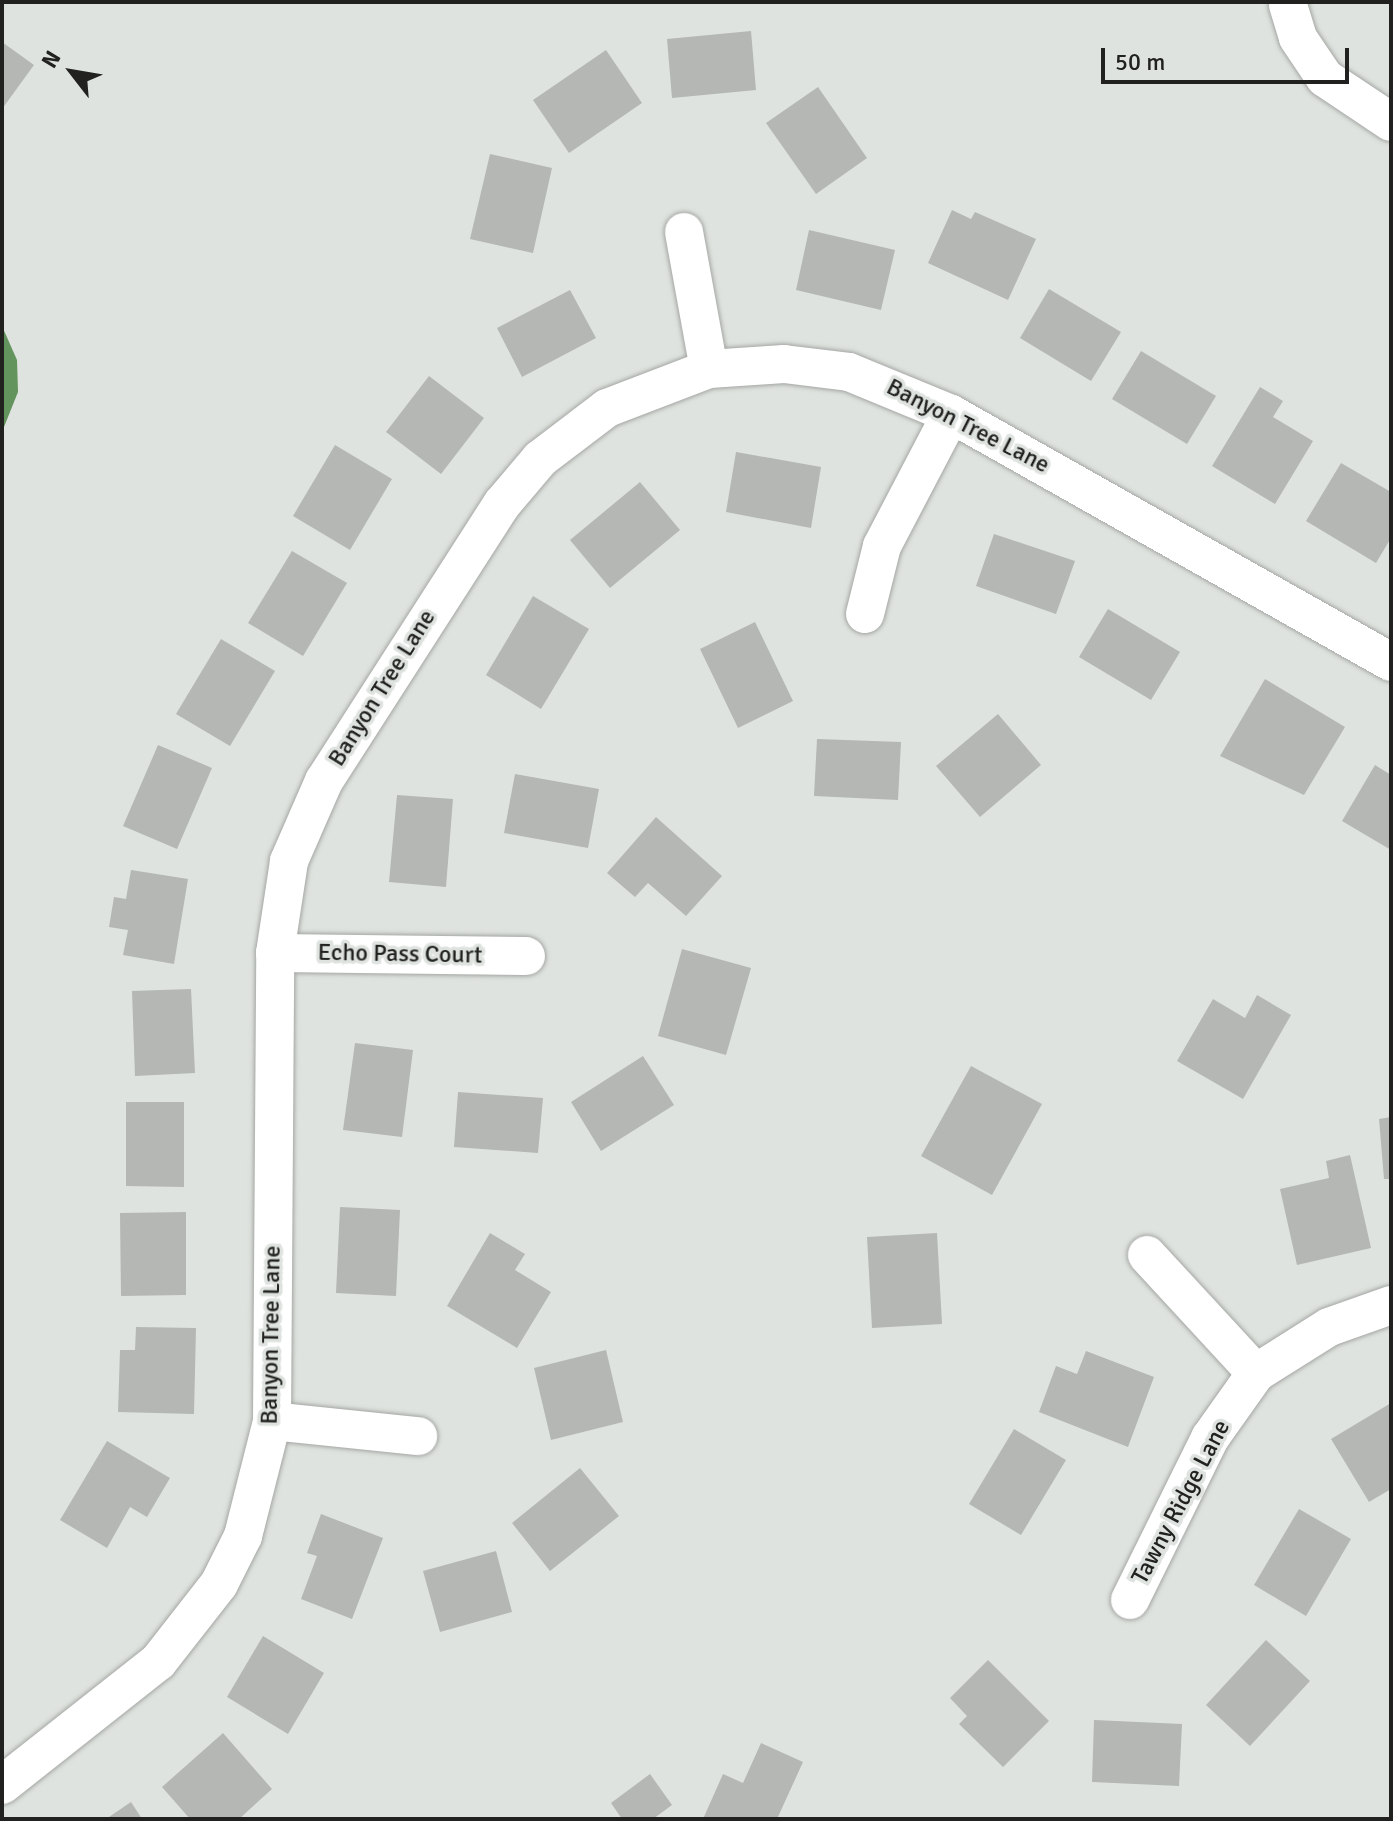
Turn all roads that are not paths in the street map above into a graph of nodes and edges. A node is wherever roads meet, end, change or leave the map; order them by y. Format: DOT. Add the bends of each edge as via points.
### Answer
graph roads {
  1 [pos="1288,5"];
  2 [pos="1391,122"];
  3 [pos="684,232"];
  4 [pos="709,369"];
  5 [pos="951,414"];
  6 [pos="865,614"];
  7 [pos="1391,662"];
  8 [pos="275,953"];
  9 [pos="526,956"];
  10 [pos="1147,1255"];
  11 [pos="1391,1305"];
  12 [pos="1256,1373"];
  13 [pos="272,1421"];
  14 [pos="418,1436"];
  15 [pos="1130,1600"];
  16 [pos="2,1785"];
  1 -- 2 [label="street" via="1298,38 1325,78"];
  3 -- 4 [label="street"];
  4 -- 5 [label="street, Banyon Tree Lane" via="784,364 849,372"];
  4 -- 8 [label="street, Banyon Tree Lane" via="607,408 540,459 502,504 324,781 289,861"];
  5 -- 6 [label="street" via="882,546"];
  5 -- 7 [label="street, Banyon Tree Lane"];
  8 -- 9 [label="street, Echo Pass Court"];
  8 -- 13 [label="street, Banyon Tree Lane"];
  10 -- 12 [label="street"];
  11 -- 12 [label="street, Tawny Ridge Lane" via="1329,1327"];
  12 -- 15 [label="street, Tawny Ridge Lane" via="1210,1438"];
  13 -- 14 [label="street"];
  13 -- 16 [label="street, Banyon Tree Lane" via="243,1536 188,1628 121,1697"];
}
